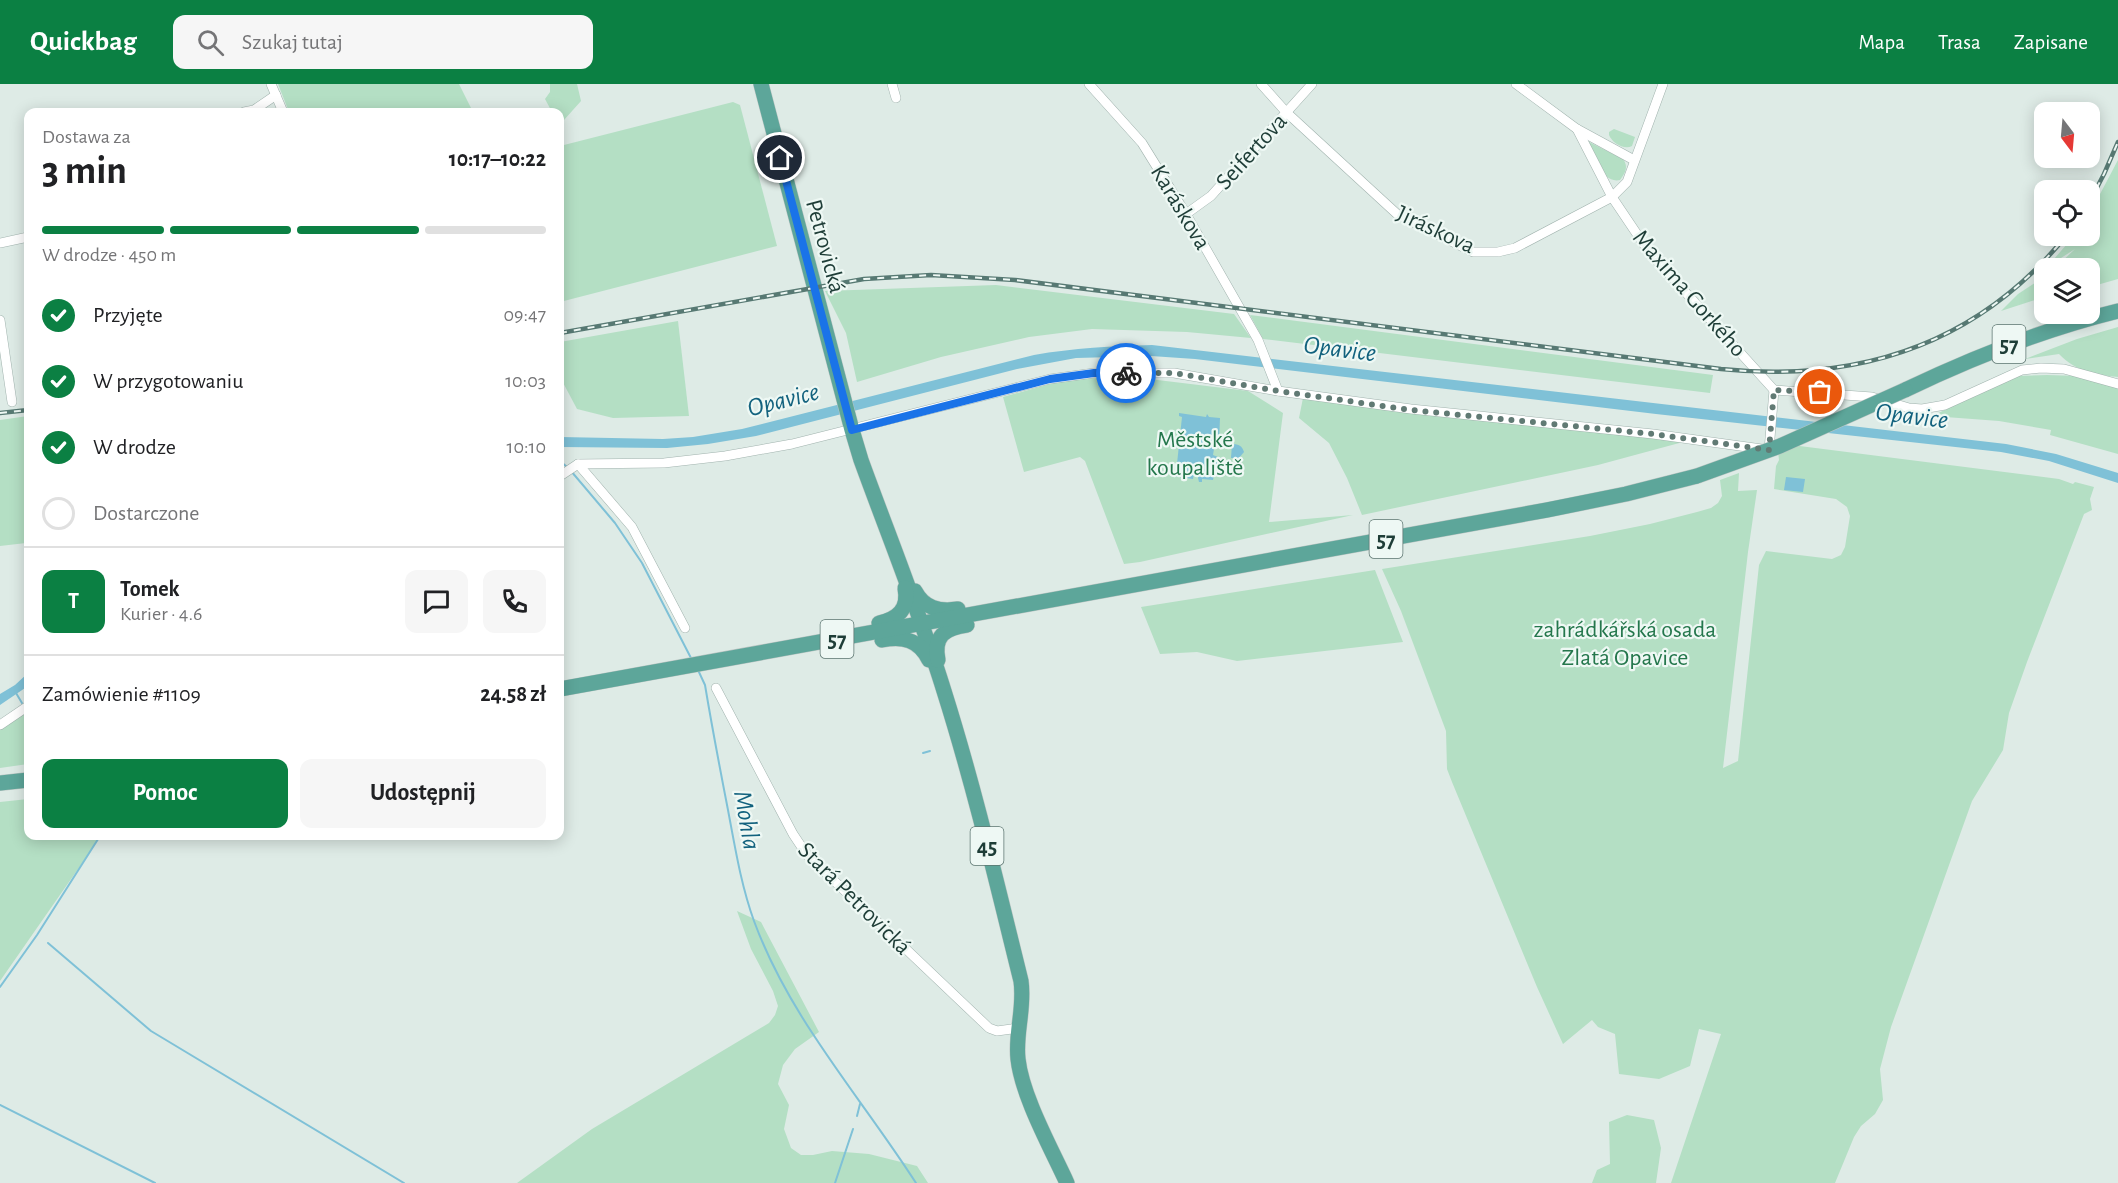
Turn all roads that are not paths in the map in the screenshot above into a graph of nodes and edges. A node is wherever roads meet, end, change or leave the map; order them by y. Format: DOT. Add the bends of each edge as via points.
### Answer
graph roads {
  1 [pos="271,84"];
  2 [pos="761,84"];
  3 [pos="892,84"];
  4 [pos="1089,84"];
  5 [pos="1261,84"];
  6 [pos="1312,84"];
  7 [pos="1516,84"];
  8 [pos="1663,84"];
  9 [pos="276,95"];
  10 [pos="896,98"];
  11 [pos="257,108"];
  12 [pos="281,108"];
  13 [pos="1286,112"];
  14 [pos="1577,129"];
  15 [pos="1634,160"];
  16 [pos="1612,197"];
  17 [pos="1186,214"];
  18 [pos="24,238"];
  19 [pos="0,243"];
  20 [pos="2118,311"];
  21 [pos="0,320"];
  22 [pos="2118,384"];
  23 [pos="1276,386"];
  24 [pos="1774,390"];
  25 [pos="12,402"];
  26 [pos="851,428"];
  27 [pos="576,465"];
  28 [pos="564,472"];
  29 [pos="897,556"];
  30 [pos="1074,596"];
  31 [pos="922,624"];
  32 [pos="685,628"];
  33 [pos="752,654"];
  34 [pos="564,688"];
  35 [pos="716,688"];
  36 [pos="945,692"];
  37 [pos="24,709"];
  38 [pos="0,724"];
  39 [pos="24,780"];
  40 [pos="0,783"];
  41 [pos="1019,1028"];
  42 [pos="1067,1183"];
  1 -- 9 [label="street"];
  2 -- 26 [label="main road, Petrovická / 45"];
  3 -- 10 [label="street"];
  4 -- 17 [label="street, Karáskova" via="1142,142"];
  5 -- 13 [label="street, Jiráskova"];
  6 -- 13 [label="street, Seifertova"];
  7 -- 14 [label="street, Maxima Gorkého"];
  8 -- 15 [label="street"];
  9 -- 11 [label="street"];
  9 -- 12 [label="street"];
  13 -- 16 [label="street, Jiráskova" via="1397,214 1473,252 1515,248"];
  13 -- 17 [label="street, Seifertova" via="1211,196"];
  14 -- 15 [label="street, Maxima Gorkého"];
  14 -- 16 [label="street, Maxima Gorkého"];
  15 -- 16 [label="street" via="1627,182"];
  16 -- 24 [label="street, Maxima Gorkého" via="1649,252"];
  17 -- 23 [label="street, Karáskova" via="1258,340"];
  18 -- 19 [label="street"];
  20 -- 30 [label="main road, 57, bridge" via="2077,321 1974,358 1789,442 1697,476 1566,506"];
  21 -- 25 [label="street"];
  22 -- 24 [label="street" via="2064,369 2026,369 1945,405 1922,409 1872,397"];
  23 -- 24 [label="street" via="1411,410 1653,434 1769,450"];
  23 -- 26 [label="street" via="1174,373 1094,373 1030,384"];
  26 -- 27 [label="street" via="725,456"];
  26 -- 29 [label="main road, 45"];
  27 -- 28 [label="street"];
  27 -- 32 [label="street" via="632,527"];
  29 -- 30 [label="main road" via="919,598 937,610"];
  29 -- 31 [label="main road, 45"];
  29 -- 33 [label="main road" via="906,598 896,618"];
  30 -- 31 [label="main road, 57"];
  30 -- 36 [label="main road" via="1014,616 946,632 937,650"];
  31 -- 33 [label="main road, 57"];
  31 -- 36 [label="main road, 45"];
  33 -- 34 [label="main road, 57"];
  33 -- 36 [label="main road" via="817,651 904,638 924,651"];
  35 -- 41 [label="street, Stará Petrovická" via="807,855 989,1028"];
  36 -- 41 [label="main road, 45" via="1021,981"];
  37 -- 38 [label="street"];
  39 -- 40 [label="main road"];
  41 -- 42 [label="main road, 45" via="1017,1051 1024,1087"];
}
